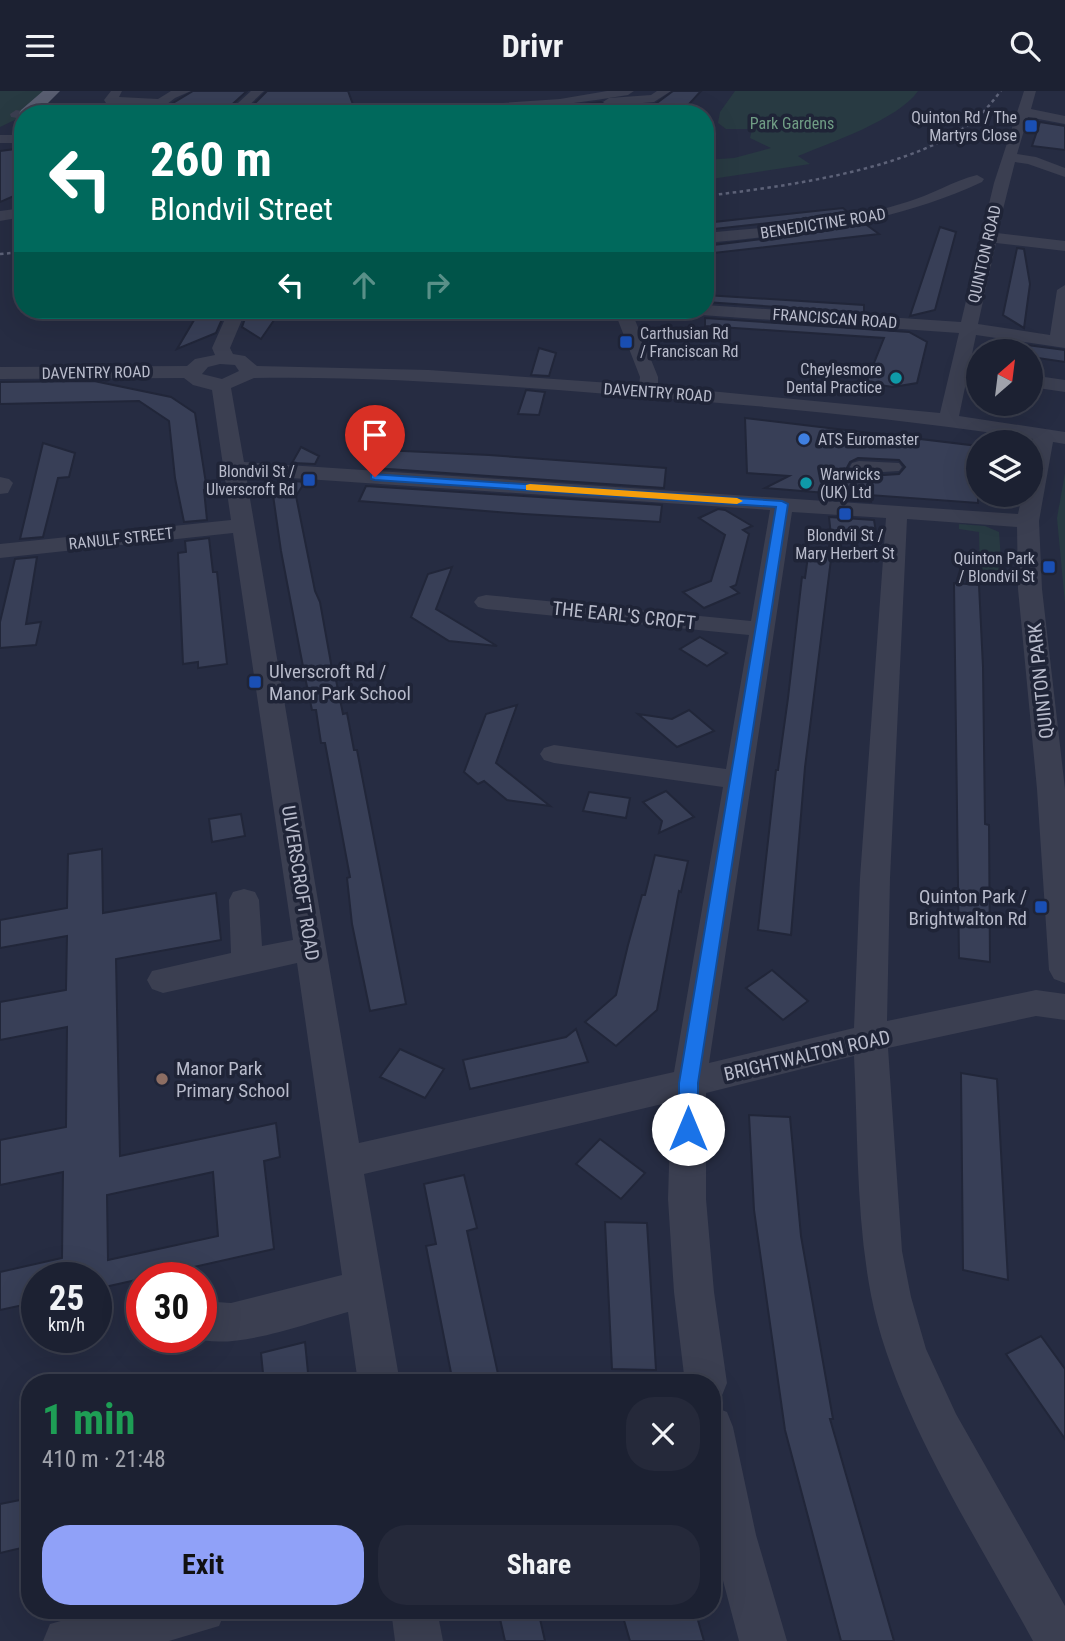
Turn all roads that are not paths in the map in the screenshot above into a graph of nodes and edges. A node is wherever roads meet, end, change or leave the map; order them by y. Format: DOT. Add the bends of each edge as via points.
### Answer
graph roads {
  1 [pos="52,91"];
  2 [pos="185,91"];
  3 [pos="258,91"];
  4 [pos="1030,91"];
  5 [pos="117,92"];
  6 [pos="627,92"];
  7 [pos="657,100"];
  8 [pos="159,103"];
  9 [pos="560,103"];
  10 [pos="34,105"];
  11 [pos="157,105"];
  12 [pos="242,105"];
  13 [pos="545,105"];
  14 [pos="1024,112"];
  15 [pos="1065,120"];
  16 [pos="1010,157"];
  17 [pos="1065,173"];
  18 [pos="977,179"];
  19 [pos="988,237"];
  20 [pos="714,238"];
  21 [pos="1065,246"];
  22 [pos="1065,290"];
  23 [pos="714,311"];
  24 [pos="233,319"];
  25 [pos="626,319"];
  26 [pos="968,328"];
  27 [pos="1061,342"];
  28 [pos="959,369"];
  29 [pos="966,370"];
  30 [pos="223,371"];
  31 [pos="192,372"];
  32 [pos="249,372"];
  33 [pos="0,373"];
  34 [pos="1043,383"];
  35 [pos="1065,386"];
  36 [pos="648,391"];
  37 [pos="948,420"];
  38 [pos="1054,436"];
  39 [pos="892,467"];
  40 [pos="236,468"];
  41 [pos="856,494"];
  42 [pos="782,504"];
  43 [pos="898,511"];
  44 [pos="1028,521"];
  45 [pos="242,525"];
  46 [pos="0,551"];
  47 [pos="486,602"];
  48 [pos="762,629"];
  49 [pos="554,754"];
  50 [pos="739,780"];
  51 [pos="244,899"];
  52 [pos="311,948"];
  53 [pos="247,960"];
  54 [pos="1065,970"];
  55 [pos="163,980"];
  56 [pos="1065,1007"];
  57 [pos="870,1038"];
  58 [pos="688,1083"];
  59 [pos="345,1162"];
  60 [pos="364,1289"];
  61 [pos="217,1322"];
  62 [pos="378,1374"];
  63 [pos="705,1374"];
  64 [pos="721,1483"];
  65 [pos="164,1619"];
  66 [pos="415,1619"];
  67 [pos="67,1641"];
  68 [pos="419,1641"];
  69 [pos="763,1641"];
  70 [pos="1059,1641"];
  1 -- 10 [label="main road"];
  2 -- 8 [label="street"];
  3 -- 12 [label="street"];
  4 -- 14 [label="street, QUINTON ROAD"];
  5 -- 8 [label="street" via="111,101"];
  6 -- 9 [label="street"];
  7 -- 9 [label="street"];
  8 -- 11 [label="street"];
  9 -- 13 [label="street"];
  14 -- 15 [label="street"];
  14 -- 16 [label="street, QUINTON ROAD"];
  16 -- 17 [label="street"];
  16 -- 19 [label="street, QUINTON ROAD"];
  18 -- 20 [label="street, BENEDICTINE ROAD" via="912,207 873,217"];
  19 -- 21 [label="street"];
  19 -- 26 [label="street, QUINTON ROAD"];
  22 -- 27 [label="street"];
  23 -- 26 [label="street, FRANCISCAN ROAD"];
  24 -- 30 [label="street" via="220,348"];
  25 -- 36 [label="street" via="649,377"];
  26 -- 27 [label="street, FRANCISCAN ROAD"];
  26 -- 28 [label="street, QUINTON ROAD"];
  28 -- 29 [label="street"];
  28 -- 37 [label="street, QUINTON ROAD"];
  30 -- 31 [label="street" via="202,363"];
  30 -- 31 [label="street" via="200,382"];
  30 -- 32 [label="street" via="239,380"];
  30 -- 32 [label="street" via="242,361"];
  30 -- 40 [label="street, ULVERSCROFT ROAD"];
  31 -- 33 [label="street, DAVENTRY ROAD"];
  32 -- 36 [label="street, DAVENTRY ROAD" via="451,378"];
  34 -- 35 [label="street"];
  36 -- 37 [label="street, DAVENTRY ROAD" via="758,400 763,417 812,422 820,420 820,405"];
  37 -- 38 [label="street"];
  38 -- 44 [label="street, QUINTON PARK"];
  39 -- 41 [label="street" via="859,467"];
  40 -- 42 [label="street"];
  40 -- 45 [label="street, ULVERSCROFT ROAD"];
  41 -- 42 [label="street"];
  41 -- 43 [label="street"];
  42 -- 48 [label="street"];
  43 -- 44 [label="street"];
  43 -- 57 [label="street"];
  44 -- 54 [label="street, QUINTON PARK" via="1030,589"];
  45 -- 46 [label="street, RANULF STREET"];
  45 -- 52 [label="street, ULVERSCROFT ROAD"];
  47 -- 48 [label="street, THE EARL'S CROFT"];
  48 -- 50 [label="street"];
  49 -- 50 [label="street"];
  50 -- 58 [label="street"];
  51 -- 53 [label="street"];
  52 -- 53 [label="street"];
  52 -- 59 [label="street, ULVERSCROFT ROAD"];
  53 -- 55 [label="street"];
  56 -- 57 [label="street, BRIGHTWALTON ROAD" via="1036,1003"];
  57 -- 58 [label="street, BRIGHTWALTON ROAD"];
  57 -- 70 [label="street" via="883,1251 906,1353 941,1429"];
  58 -- 59 [label="street, BRIGHTWALTON ROAD"];
  58 -- 63 [label="street" via="687,1199"];
  59 -- 60 [label="street, ULVERSCROFT ROAD"];
  60 -- 61 [label="street" via="231,1323"];
  60 -- 62 [label="street, ULVERSCROFT ROAD"];
  64 -- 69 [label="street"];
  65 -- 67 [label="street"];
  66 -- 68 [label="street"];
}
